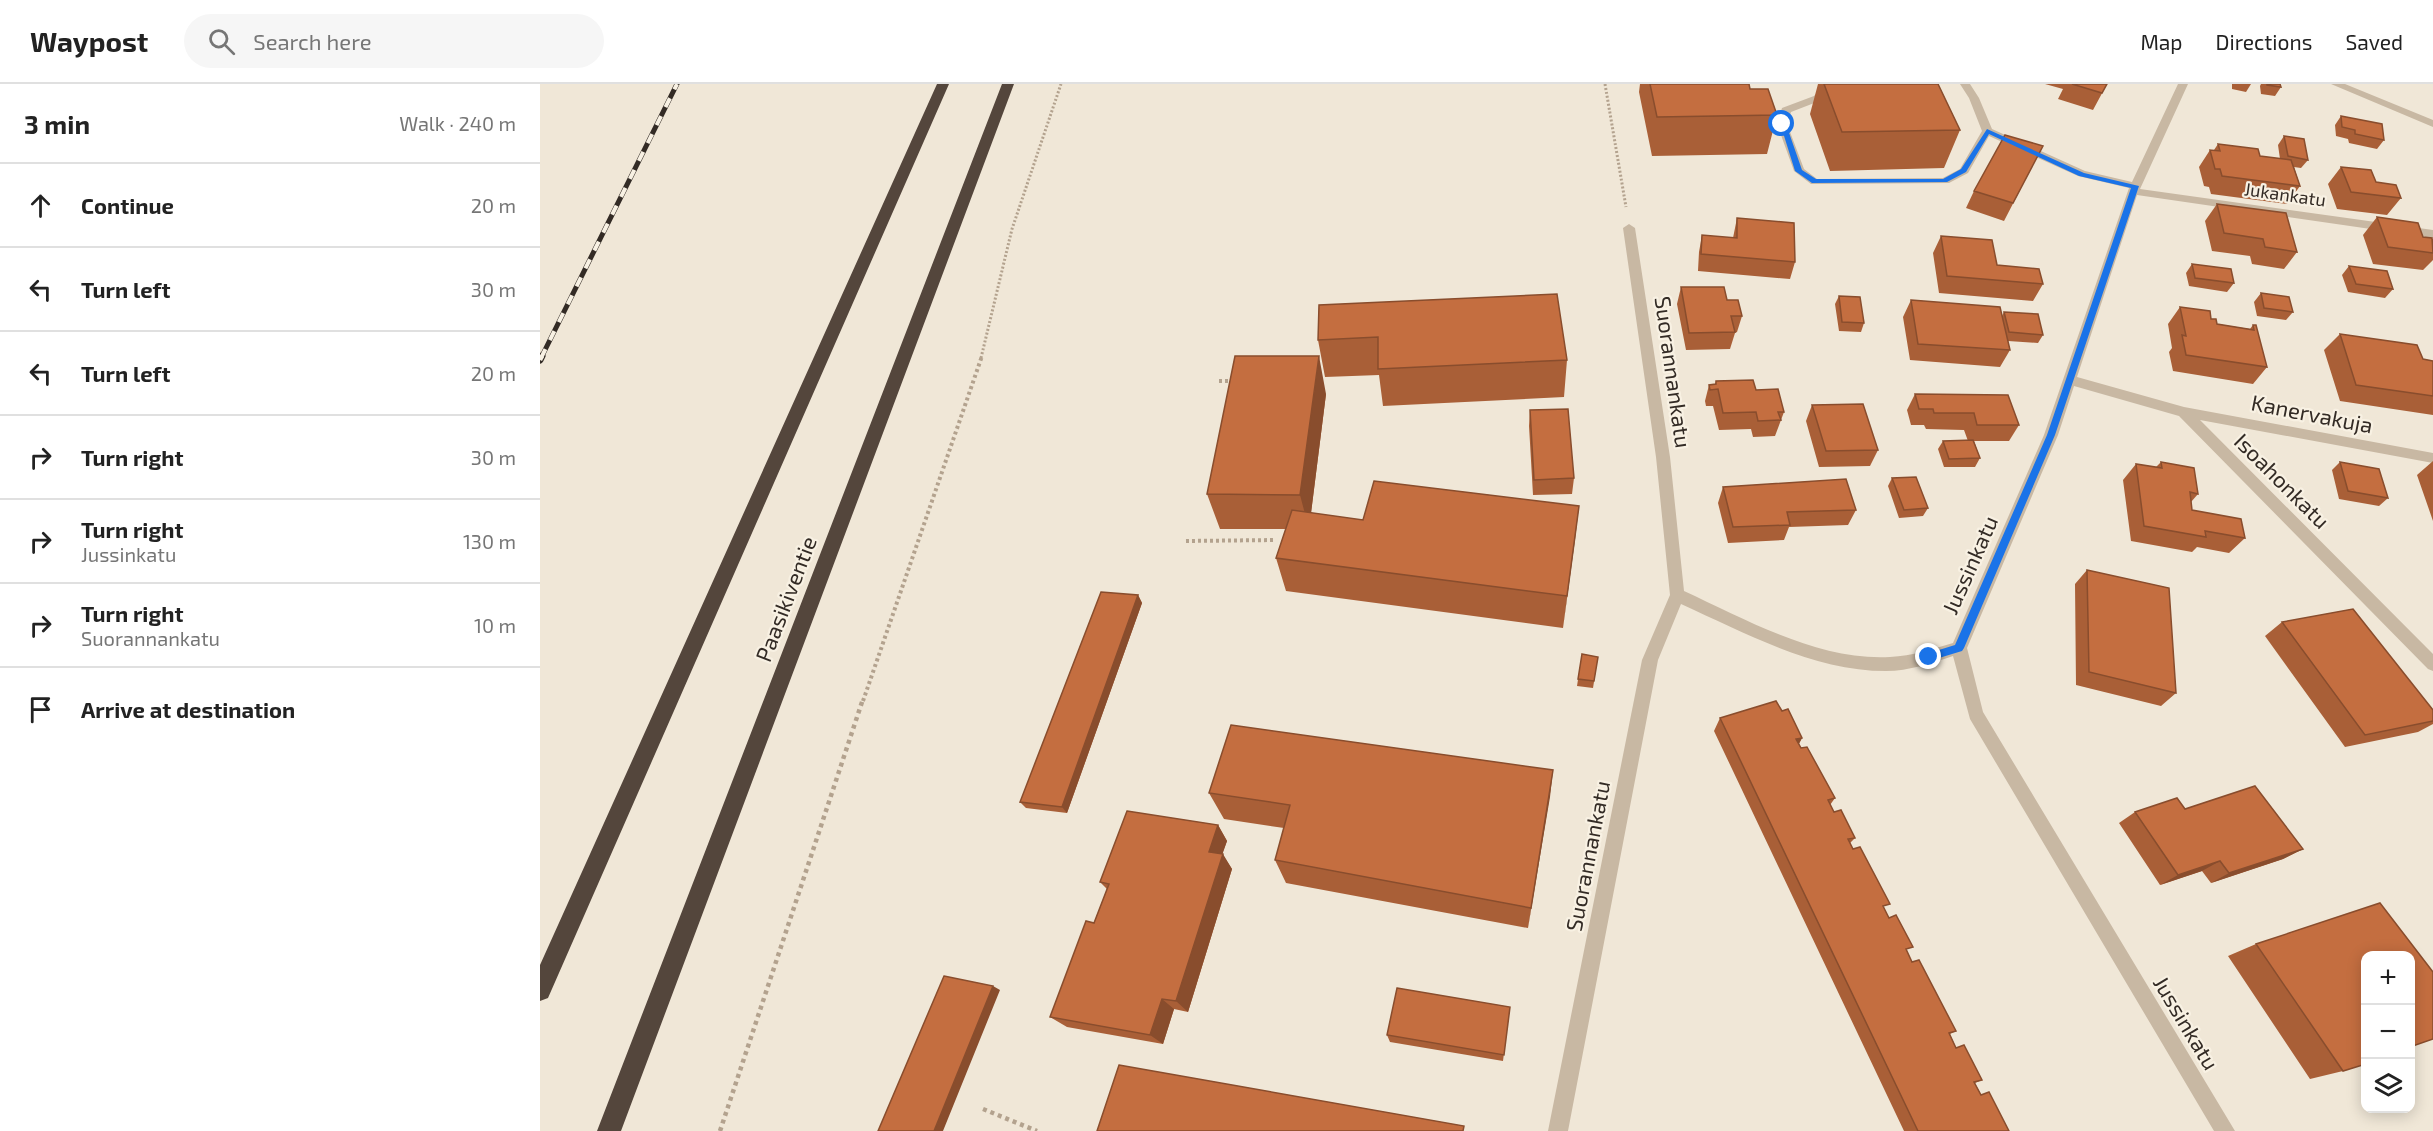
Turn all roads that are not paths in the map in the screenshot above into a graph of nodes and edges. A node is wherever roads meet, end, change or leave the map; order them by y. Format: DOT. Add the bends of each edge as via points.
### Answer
graph roads {
  1 [pos="943,84"];
  2 [pos="1008,84"];
  3 [pos="1825,84"];
  4 [pos="1965,84"];
  5 [pos="2183,84"];
  6 [pos="2336,84"];
  7 [pos="2433,124"];
  8 [pos="1987,131"];
  9 [pos="2134,189"];
  10 [pos="1629,228"];
  11 [pos="2433,234"];
  12 [pos="2070,380"];
  13 [pos="2184,412"];
  14 [pos="2433,458"];
  15 [pos="1677,595"];
  16 [pos="1959,648"];
  17 [pos="2433,664"];
  18 [pos="540,990"];
  19 [pos="609,1131"];
  20 [pos="1558,1131"];
  21 [pos="2225,1131"];
  1 -- 18 [label="highway"];
  2 -- 19 [label="highway, Paasikiventie"];
  3 -- 8 [label="street" via="1818,98 1786,110 1782,124 1799,171 1815,182 1945,181 1964,171"];
  4 -- 8 [label="street"];
  5 -- 9 [label="street, Jussinkatu"];
  6 -- 7 [label="street"];
  8 -- 9 [label="street, Jukankatu" via="2082,174"];
  9 -- 11 [label="street, Jukankatu"];
  9 -- 12 [label="street, Jussinkatu"];
  10 -- 15 [label="street, Suorannankatu" via="1663,457"];
  12 -- 13 [label="street, Isoahonkatu"];
  12 -- 16 [label="street, Jussinkatu" via="2051,435"];
  13 -- 14 [label="street, Kanervakuja"];
  13 -- 17 [label="street, Isoahonkatu"];
  15 -- 16 [label="street" via="1743,625 1845,659 1887,664"];
  15 -- 20 [label="street, Suorannankatu" via="1650,660"];
  16 -- 21 [label="street, Jussinkatu" via="1976,714"];
}
